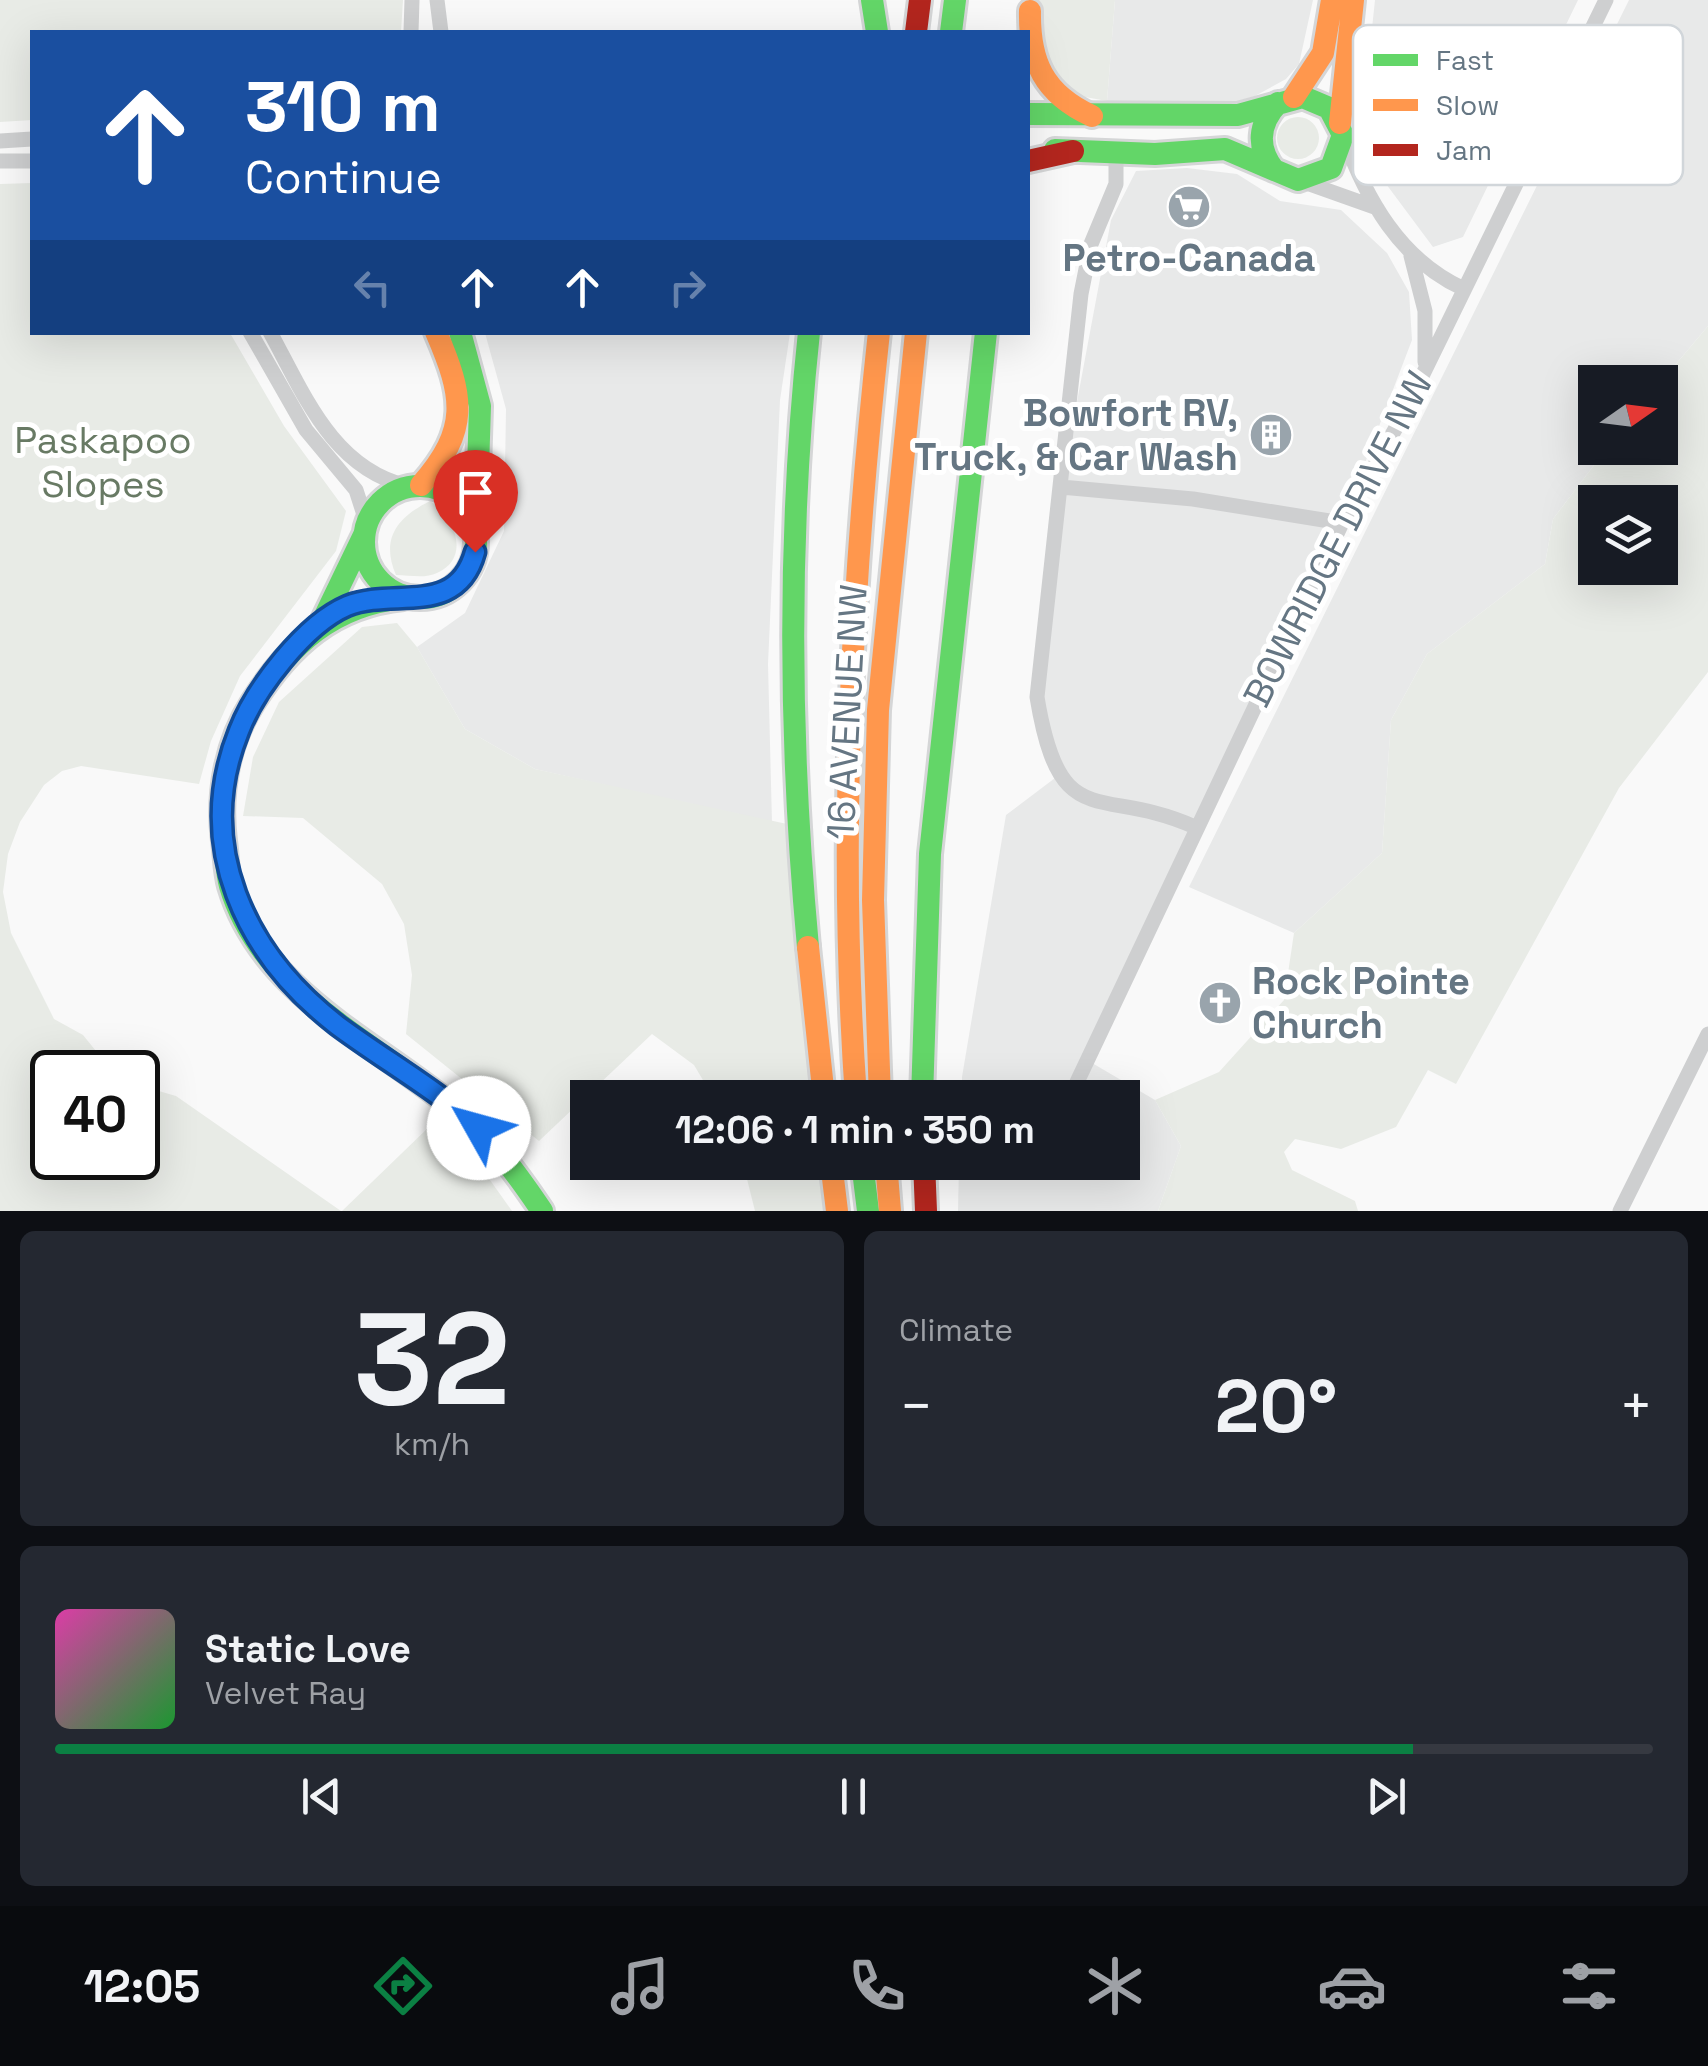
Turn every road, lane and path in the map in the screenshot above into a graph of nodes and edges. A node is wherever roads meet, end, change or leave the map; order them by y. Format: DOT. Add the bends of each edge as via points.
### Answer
graph roads {
  1 [pos="412,0"];
  2 [pos="437,0"];
  3 [pos="920,0"];
  4 [pos="955,0"];
  5 [pos="1332,0"];
  6 [pos="1353,0"];
  7 [pos="1606,0"];
  8 [pos="1594,25"];
  9 [pos="411,30"];
  10 [pos="441,30"];
  11 [pos="916,30"];
  12 [pos="950,30"];
  13 [pos="1030,46"];
  14 [pos="1286,100"];
  15 [pos="1030,114"];
  16 [pos="1092,116"];
  17 [pos="1342,129"];
  18 [pos="30,139"];
  19 [pos="0,141"];
  20 [pos="1030,148"];
  21 [pos="1073,151"];
  22 [pos="1116,152"];
  23 [pos="1353,154"];
  24 [pos="0,160"];
  25 [pos="30,161"];
  26 [pos="1030,161"];
  27 [pos="1275,171"];
  28 [pos="1298,180"];
  29 [pos="1367,185"];
  30 [pos="1515,185"];
  31 [pos="1377,208"];
  32 [pos="1410,252"];
  33 [pos="1464,289"];
  34 [pos="252,335"];
  35 [pos="272,335"];
  36 [pos="437,335"];
  37 [pos="461,335"];
  38 [pos="809,335"];
  39 [pos="879,335"];
  40 [pos="916,335"];
  41 [pos="986,335"];
  42 [pos="1426,368"];
  43 [pos="414,485"];
  44 [pos="1061,487"];
  45 [pos="1342,523"];
  46 [pos="365,529"];
  47 [pos="476,532"];
  48 [pos="403,598"];
  49 [pos="322,622"];
  50 [pos="1196,827"];
  51 [pos="1708,1034"];
  52 [pos="822,1080"];
  53 [pos="855,1080"];
  54 [pos="879,1080"];
  55 [pos="923,1080"];
  56 [pos="1078,1080"];
  57 [pos="834,1180"];
  58 [pos="864,1180"];
  59 [pos="887,1180"];
  60 [pos="925,1180"];
  61 [pos="542,1211"];
  62 [pos="837,1211"];
  63 [pos="868,1211"];
  64 [pos="890,1211"];
  65 [pos="926,1211"];
  66 [pos="1620,1211"];
  1 -- 9 [label="street"];
  2 -- 10 [label="street"];
  3 -- 11 [label="main road"];
  4 -- 12 [label="main road"];
  5 -- 14 [label="main road" via="1323,53"];
  6 -- 17 [label="main road" via="1340,86"];
  7 -- 8 [label="street, BOWRIDGE DRIVE NW"];
  13 -- 16 [label="main road" via="1038,78 1062,102"];
  14 -- 16 [label="main road" via="1238,116"];
  14 -- 17 [label="main road" via="1322,102"];
  14 -- 27 [label="main road" via="1265,118 1260,137"];
  15 -- 16 [label="main road"];
  17 -- 23 [label="street"];
  17 -- 28 [label="main road" via="1331,168"];
  18 -- 19 [label="street"];
  20 -- 21 [label="main road"];
  21 -- 22 [label="main road"];
  21 -- 26 [label="main road"];
  22 -- 27 [label="main road" via="1225,150"];
  22 -- 44 [label="street" via="1116,184 1090,244 1080,294"];
  24 -- 25 [label="street"];
  27 -- 28 [label="main road"];
  28 -- 31 [label="street"];
  29 -- 31 [label="street"];
  30 -- 33 [label="street, BOWRIDGE DRIVE NW"];
  31 -- 32 [label="street"];
  32 -- 33 [label="street" via="1430,274"];
  32 -- 42 [label="street" via="1425,311"];
  33 -- 42 [label="street, BOWRIDGE DRIVE NW"];
  34 -- 46 [label="street" via="306,430 356,490"];
  35 -- 43 [label="street" via="342,452 369,473"];
  36 -- 43 [label="main road" via="461,414 458,439 446,460"];
  37 -- 47 [label="main road" via="477,376 483,421"];
  38 -- 52 [label="main road" via="797,481 795,758"];
  39 -- 53 [label="main road, 16 AVENUE NW" via="854,593 846,799"];
  40 -- 54 [label="main road, 16 AVENUE NW" via="878,710 873,900"];
  41 -- 55 [label="main road" via="930,854"];
  42 -- 45 [label="street, BOWRIDGE DRIVE NW"];
  43 -- 46 [label="main road" via="388,495"];
  43 -- 47 [label="main road" via="453,499"];
  44 -- 45 [label="street"];
  44 -- 50 [label="street" via="1036,697 1044,740 1059,776 1083,797"];
  45 -- 50 [label="street, BOWRIDGE DRIVE NW"];
  46 -- 48 [label="main road" via="372,569"];
  46 -- 49 [label="main road"];
  47 -- 48 [label="main road" via="473,562 455,587"];
  48 -- 49 [label="main road" via="367,600"];
  49 -- 61 [label="main road" via="274,672 235,740 222,802 227,873 260,946 287,981 502,1148"];
  50 -- 56 [label="street, BOWRIDGE DRIVE NW"];
  51 -- 66 [label="street"];
  57 -- 62 [label="main road"];
  58 -- 63 [label="main road"];
  59 -- 64 [label="main road"];
  60 -- 65 [label="main road"];
}
